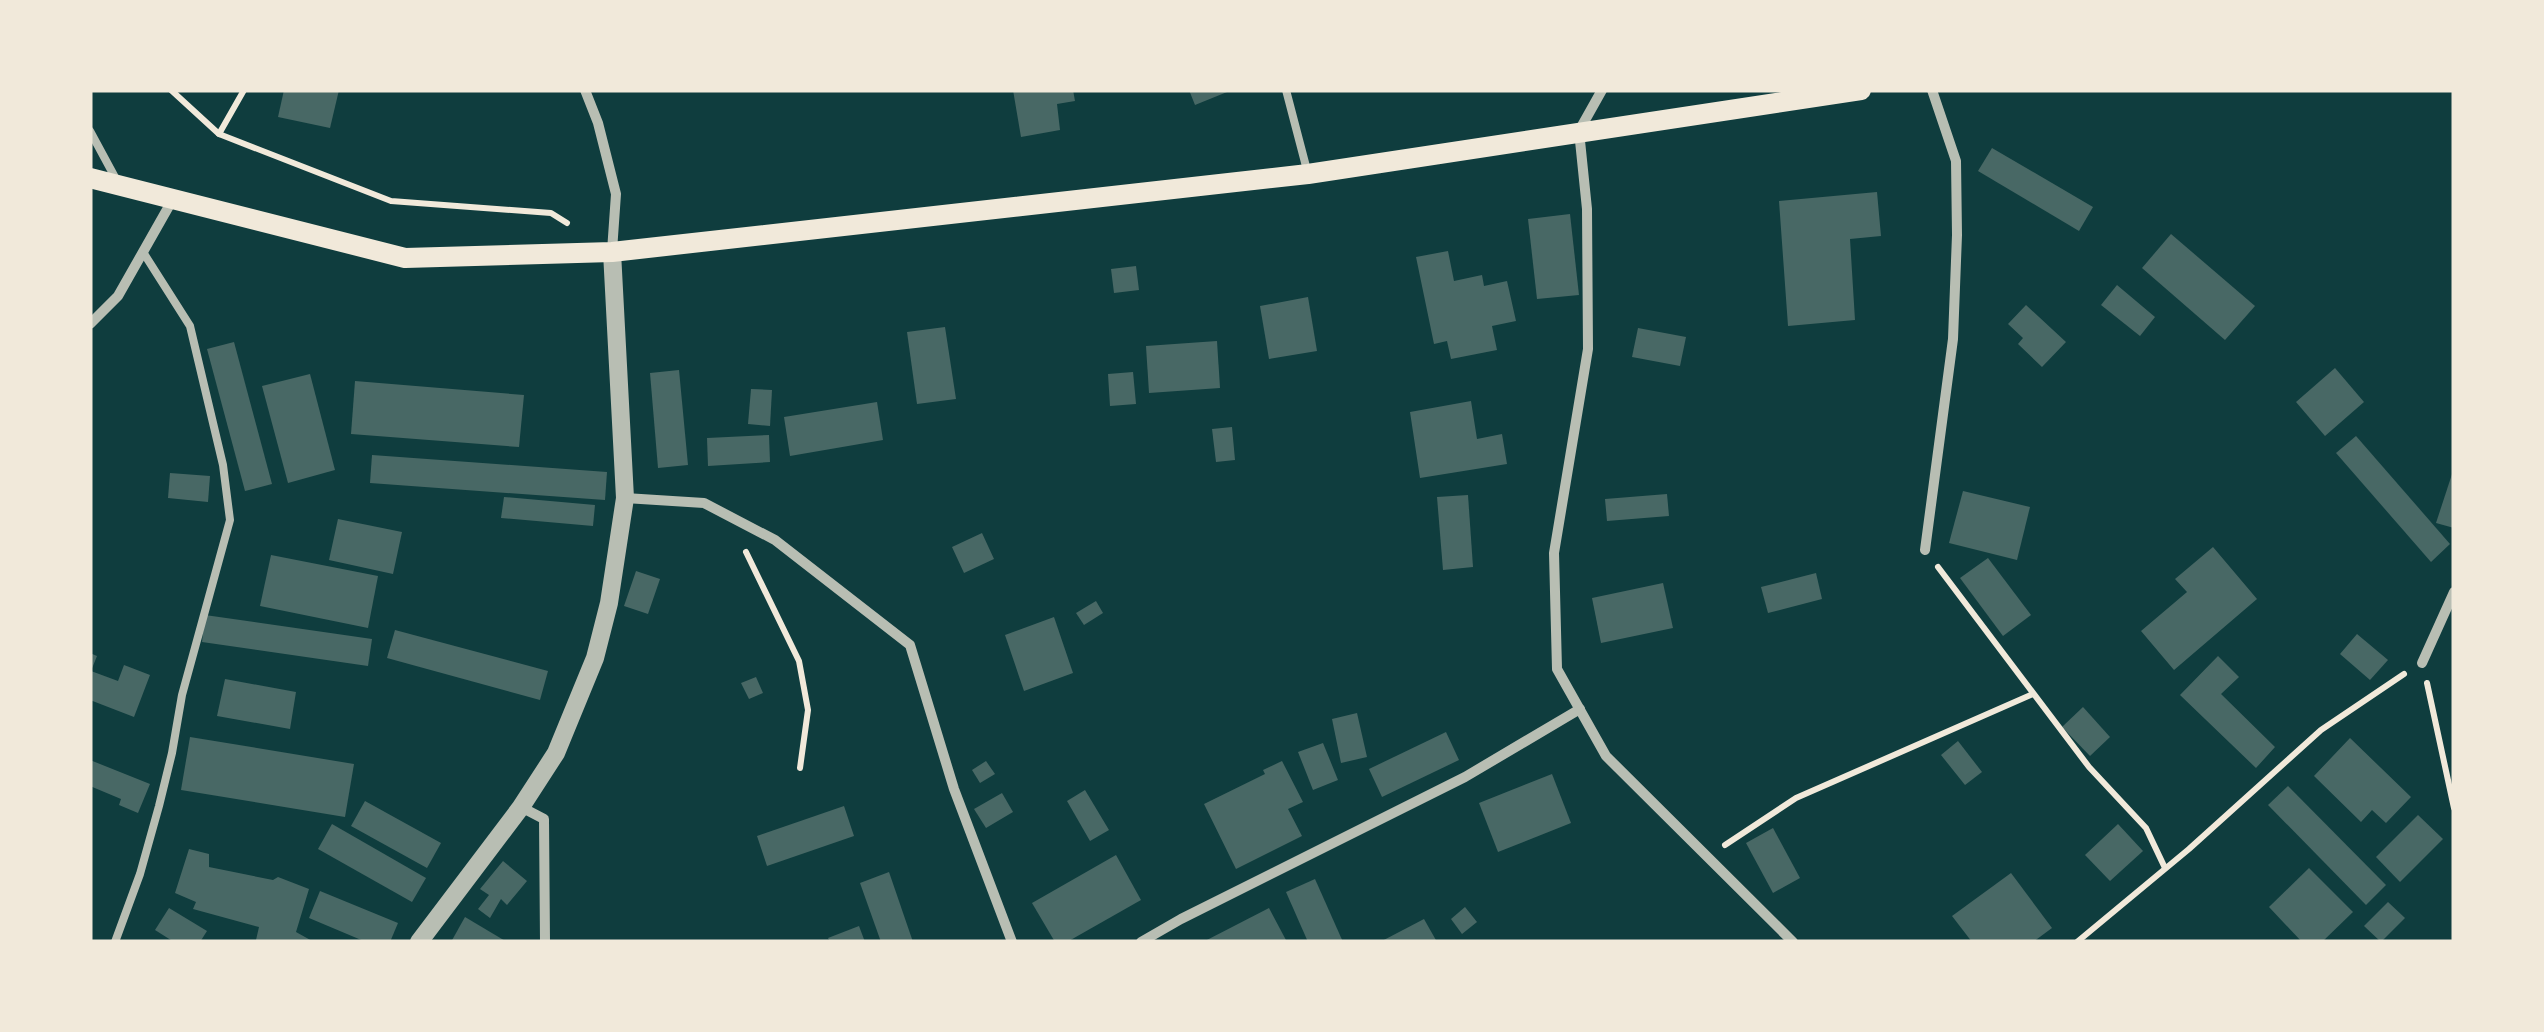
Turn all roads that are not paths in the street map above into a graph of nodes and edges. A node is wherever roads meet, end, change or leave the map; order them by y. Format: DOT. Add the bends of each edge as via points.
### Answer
graph roads {
  1 [pos="584,90"];
  2 [pos="1286,90"];
  3 [pos="1602,90"];
  4 [pos="1861,90"];
  5 [pos="1932,90"];
  6 [pos="90,131"];
  7 [pos="1580,131"];
  8 [pos="1308,174"];
  9 [pos="90,178"];
  10 [pos="119,186"];
  11 [pos="173,199"];
  12 [pos="143,252"];
  13 [pos="612,252"];
  14 [pos="90,324"];
  15 [pos="624,498"];
  16 [pos="1925,550"];
  17 [pos="2454,592"];
  18 [pos="2422,662"];
  19 [pos="1580,709"];
  20 [pos="520,806"];
  21 [pos="114,942"];
  22 [pos="419,942"];
  23 [pos="545,942"];
  24 [pos="1012,942"];
  25 [pos="1141,942"];
  26 [pos="1793,942"];
  1 -- 13 [label="street" via="616,194"];
  2 -- 8 [label="lane"];
  3 -- 7 [label="street"];
  4 -- 7 [label="main road"];
  5 -- 16 [label="street" via="1956,161 1958,236 1953,339"];
  6 -- 10 [label="lane"];
  7 -- 8 [label="main road"];
  7 -- 19 [label="street" via="1588,210 1588,349 1554,553 1556,669"];
  8 -- 13 [label="main road"];
  9 -- 10 [label="main road"];
  10 -- 11 [label="main road"];
  11 -- 12 [label="street"];
  11 -- 13 [label="main road" via="405,258"];
  12 -- 14 [label="street" via="118,296"];
  12 -- 21 [label="lane" via="190,326 230,520 140,874"];
  13 -- 15 [label="street"];
  15 -- 20 [label="street" via="594,658 556,753"];
  15 -- 24 [label="street" via="704,502 776,540 910,644 954,789"];
  17 -- 18 [label="street"];
  19 -- 25 [label="street" via="1465,777"];
  19 -- 26 [label="street" via="1606,756"];
  20 -- 22 [label="street"];
  20 -- 23 [label="street" via="544,819"];
}
